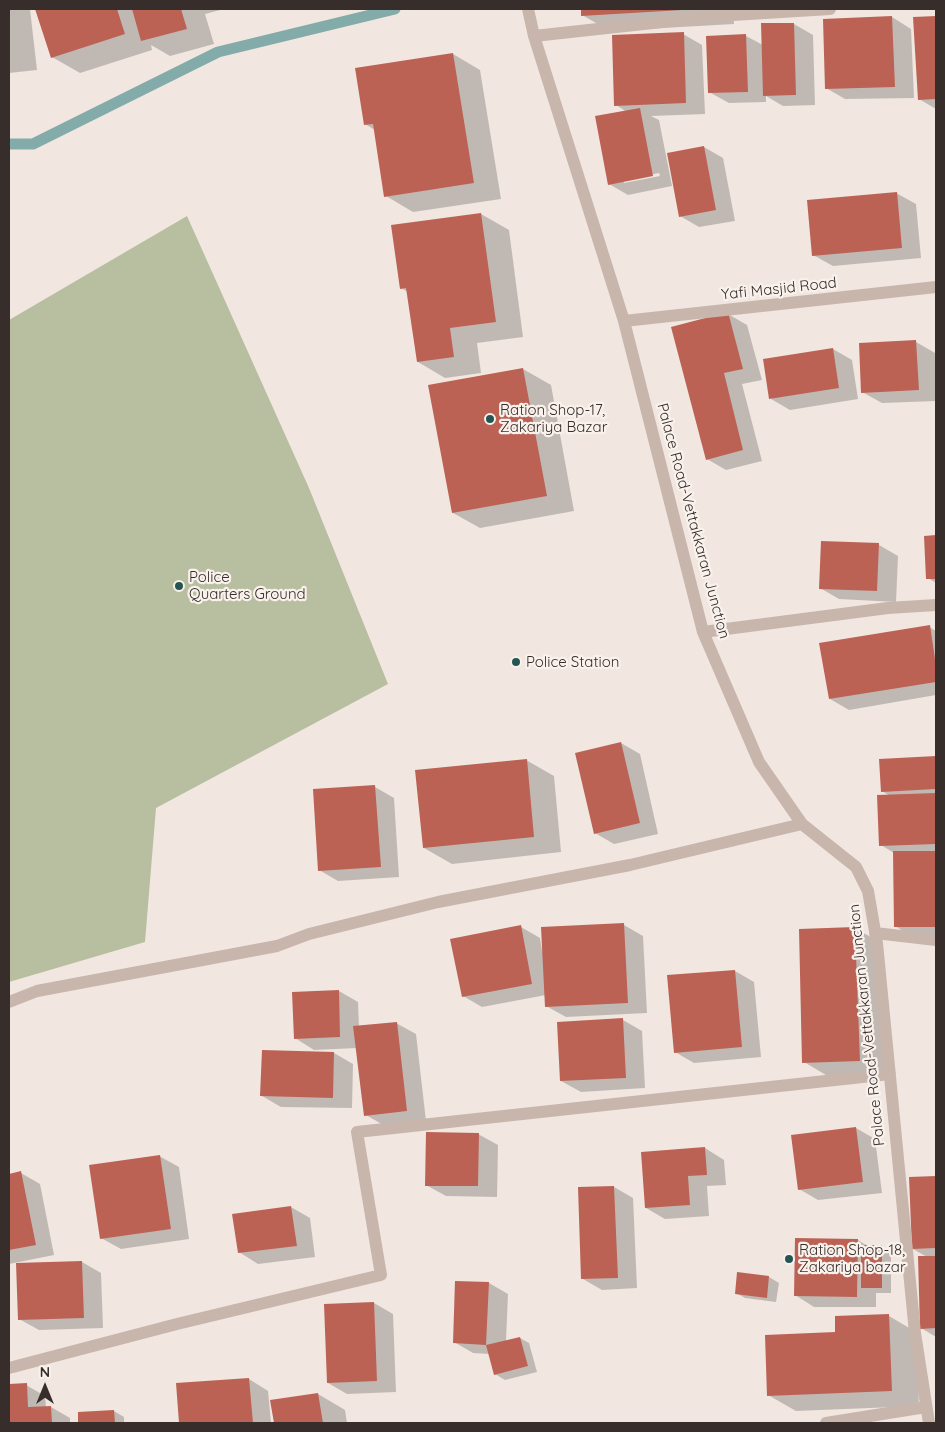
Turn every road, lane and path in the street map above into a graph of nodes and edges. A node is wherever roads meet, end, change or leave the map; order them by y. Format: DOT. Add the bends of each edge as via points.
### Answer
graph roads {
  1 [pos="528,9"];
  2 [pos="830,9"];
  3 [pos="534,36"];
  4 [pos="936,287"];
  5 [pos="624,321"];
  6 [pos="936,605"];
  7 [pos="703,632"];
  8 [pos="802,824"];
  9 [pos="875,933"];
  10 [pos="936,940"];
  11 [pos="9,1002"];
  12 [pos="890,1074"];
  13 [pos="9,1368"];
  14 [pos="926,1408"];
  15 [pos="826,1423"];
  16 [pos="929,1423"];
  1 -- 3 [label="street, Palace Road-Vettakkaran Junction"];
  2 -- 3 [label="street" via="717,16"];
  3 -- 5 [label="street, Palace Road-Vettakkaran Junction"];
  4 -- 5 [label="street, Yafi Masjid Road"];
  5 -- 7 [label="street, Palace Road-Vettakkaran Junction"];
  6 -- 7 [label="street" via="888,608"];
  7 -- 8 [label="street, Palace Road-Vettakkaran Junction" via="759,762"];
  8 -- 9 [label="street, Palace Road-Vettakkaran Junction" via="856,867 868,891"];
  8 -- 11 [label="street" via="630,865 438,902 310,934 277,946 37,991"];
  9 -- 10 [label="street"];
  9 -- 12 [label="street, Palace Road-Vettakkaran Junction"];
  12 -- 13 [label="street" via="357,1132 381,1275"];
  12 -- 14 [label="street, Palace Road-Vettakkaran Junction" via="915,1333"];
  14 -- 15 [label="street"];
  14 -- 16 [label="street, Palace Road-Vettakkaran Junction"];
}
